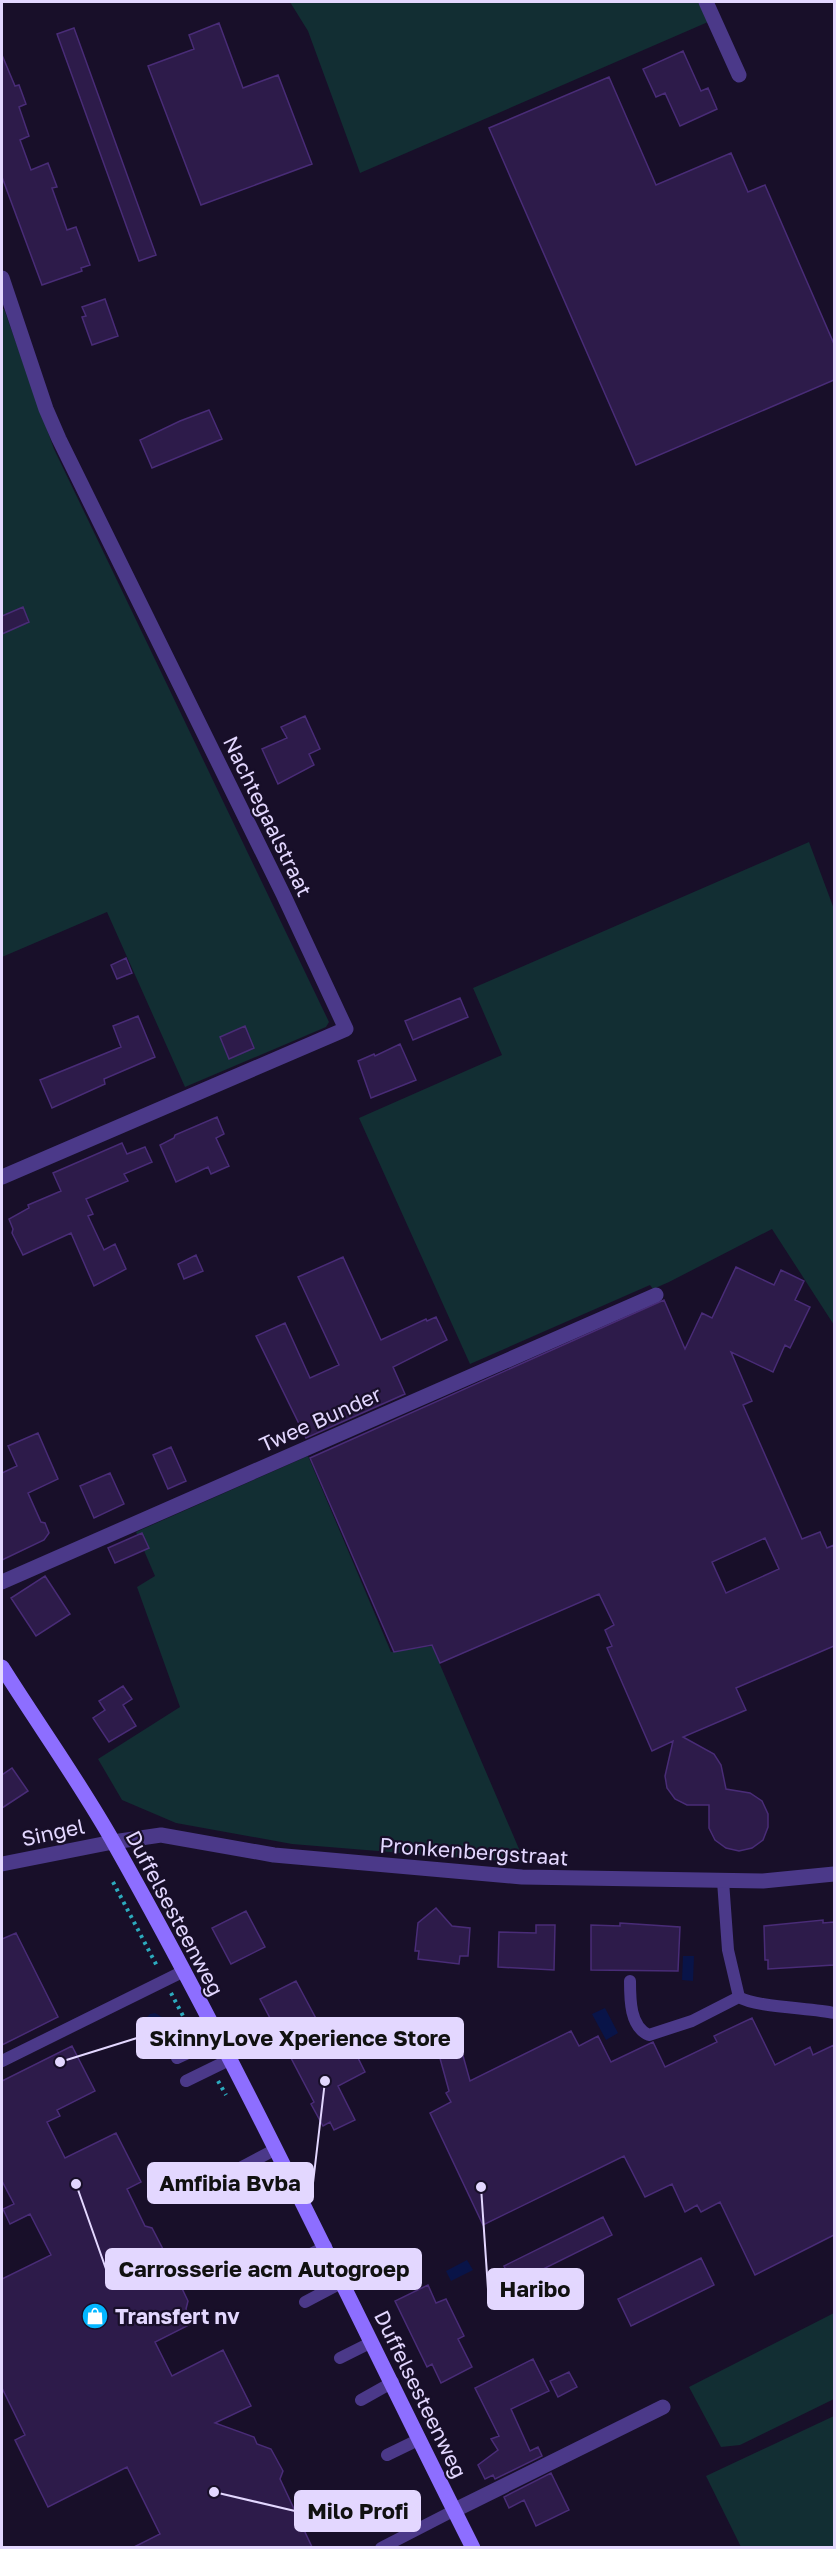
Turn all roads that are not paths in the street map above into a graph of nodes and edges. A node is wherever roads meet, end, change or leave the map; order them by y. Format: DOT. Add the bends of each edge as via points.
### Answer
graph roads {
  1 [pos="706,2"];
  2 [pos="739,75"];
  3 [pos="2,278"];
  4 [pos="2,1177"];
  5 [pos="656,1295"];
  6 [pos="2,1582"];
  7 [pos="2,1666"];
  8 [pos="113,1842"];
  9 [pos="2,1864"];
  10 [pos="834,1874"];
  11 [pos="723,1881"];
  12 [pos="184,1971"];
  13 [pos="630,1981"];
  14 [pos="739,1997"];
  15 [pos="834,2013"];
  16 [pos="219,2039"];
  17 [pos="177,2058"];
  18 [pos="229,2060"];
  19 [pos="2,2061"];
  20 [pos="186,2081"];
  21 [pos="276,2149"];
  22 [pos="206,2186"];
  23 [pos="326,2247"];
  24 [pos="258,2282"];
  25 [pos="343,2282"];
  26 [pos="305,2302"];
  27 [pos="372,2342"];
  28 [pos="340,2358"];
  29 [pos="393,2382"];
  30 [pos="361,2400"];
  31 [pos="663,2407"];
  32 [pos="420,2439"];
  33 [pos="387,2455"];
  34 [pos="454,2510"];
  35 [pos="381,2547"];
  36 [pos="473,2547"];
  1 -- 2 [label="street"];
  3 -- 4 [label="street, Nachtegaalstraat" via="59,439 346,1029"];
  5 -- 6 [label="street, Twee Bunder"];
  7 -- 8 [label="street, Duffelsesteenweg"];
  8 -- 9 [label="street, Singel"];
  8 -- 11 [label="street, Pronkenbergstraat" via="161,1835 274,1855 376,1866 522,1877"];
  8 -- 12 [label="street, Duffelsesteenweg"];
  10 -- 11 [label="street, Pronkenbergstraat"];
  11 -- 14 [label="lane" via="728,1950"];
  12 -- 16 [label="street, Duffelsesteenweg"];
  12 -- 19 [label="lane"];
  13 -- 14 [label="lane" via="635,2024 649,2035 692,2021"];
  14 -- 15 [label="lane"];
  16 -- 17 [label="lane"];
  16 -- 18 [label="street, Duffelsesteenweg"];
  18 -- 20 [label="lane"];
  18 -- 21 [label="street, Duffelsesteenweg"];
  21 -- 22 [label="lane"];
  21 -- 23 [label="street, Duffelsesteenweg"];
  23 -- 24 [label="lane"];
  23 -- 25 [label="street, Duffelsesteenweg"];
  25 -- 26 [label="lane"];
  25 -- 27 [label="street, Duffelsesteenweg"];
  27 -- 28 [label="lane"];
  27 -- 29 [label="street, Duffelsesteenweg"];
  29 -- 30 [label="lane"];
  29 -- 32 [label="street, Duffelsesteenweg"];
  31 -- 34 [label="street, Duffelsesteenweg"];
  32 -- 33 [label="lane"];
  32 -- 34 [label="street, Duffelsesteenweg"];
  34 -- 35 [label="lane"];
  34 -- 36 [label="street, Duffelsesteenweg"];
}
